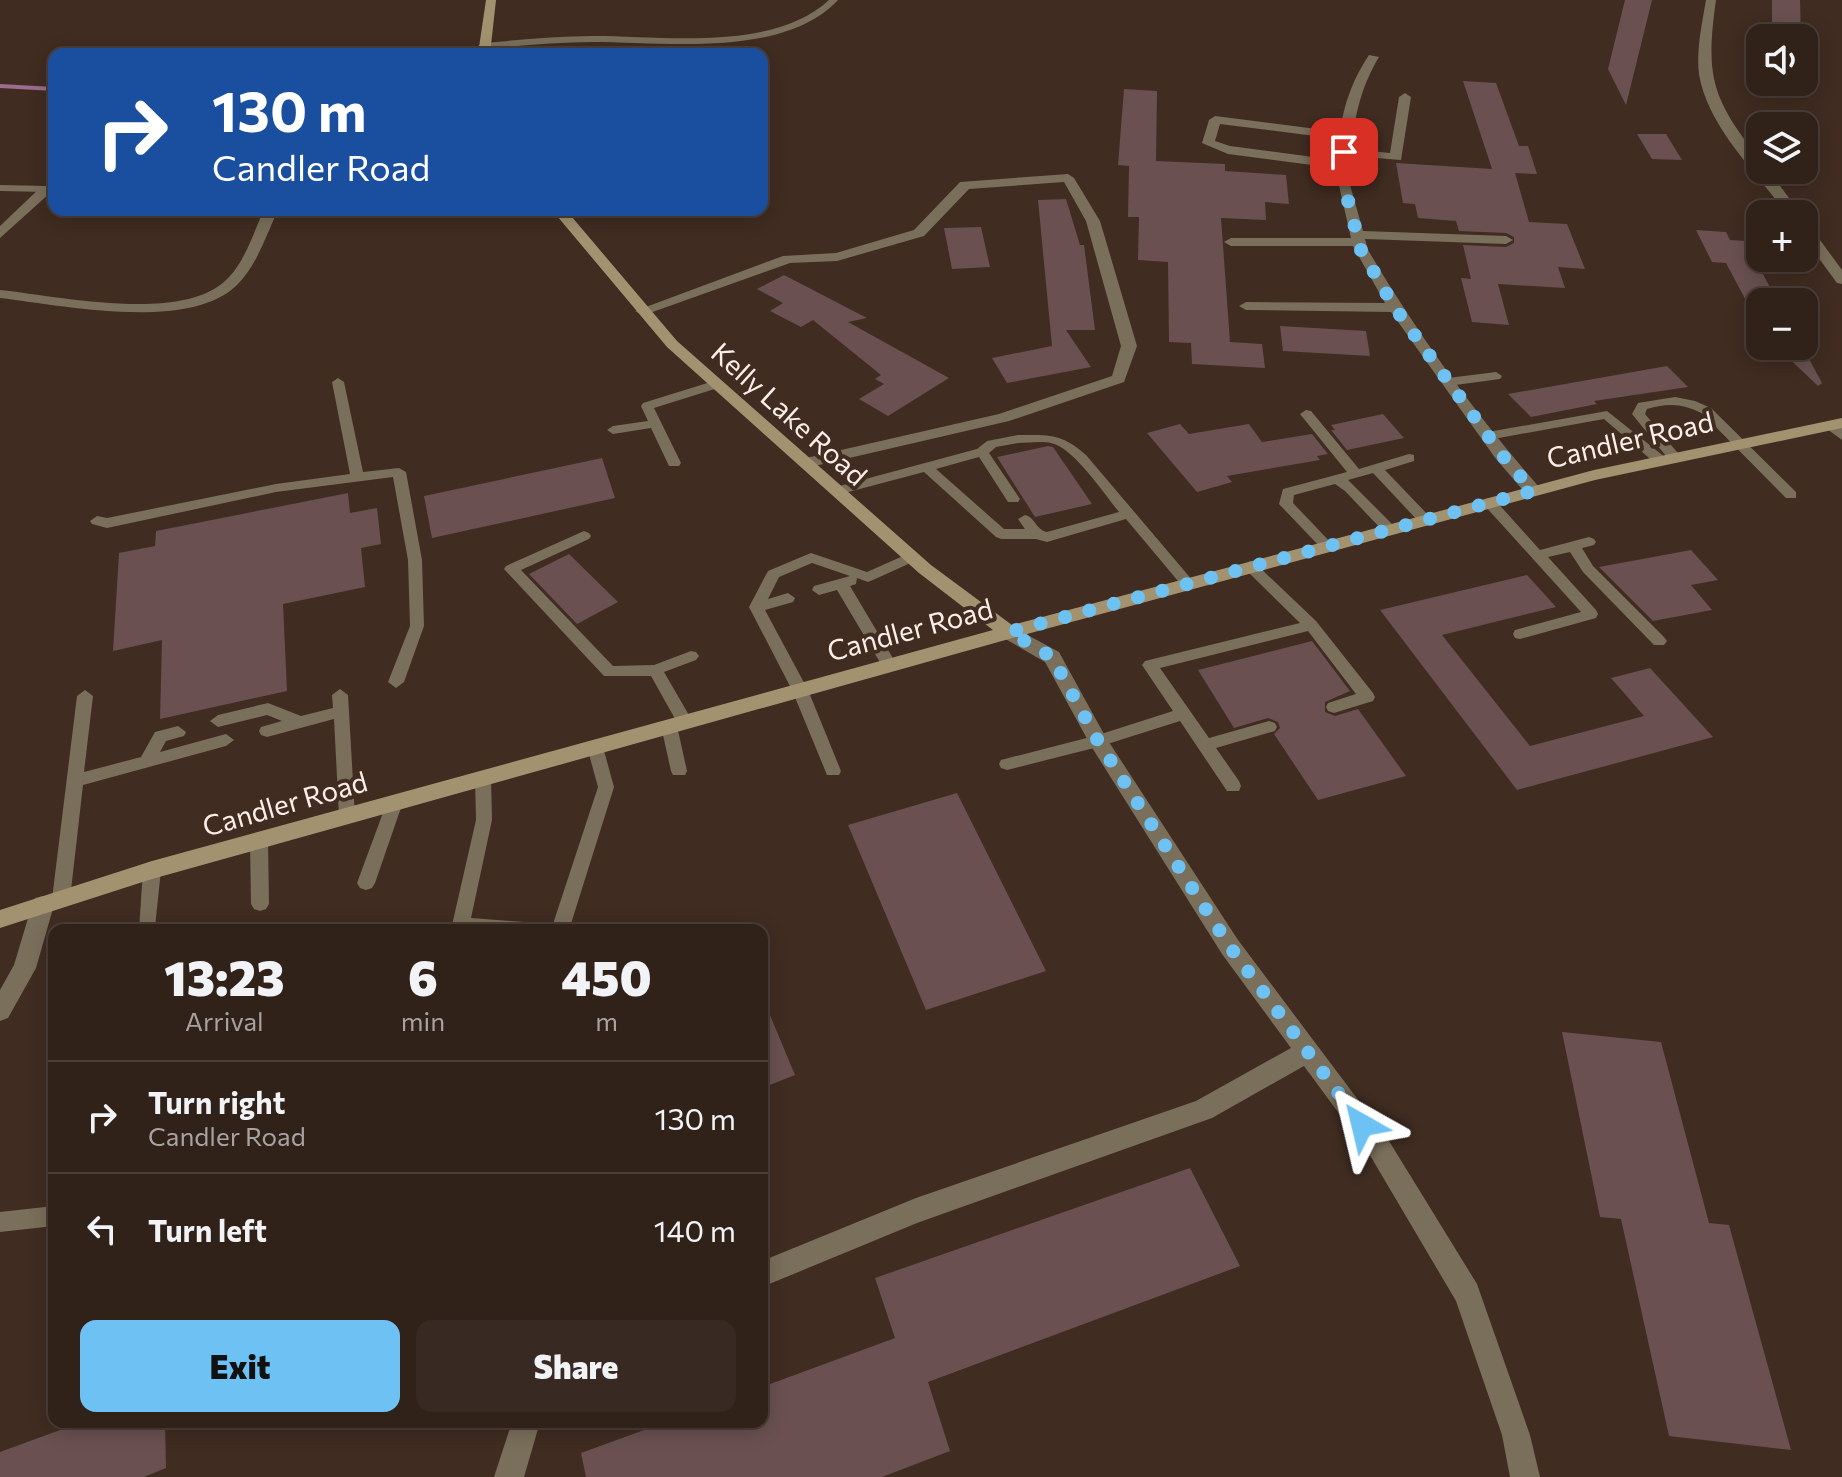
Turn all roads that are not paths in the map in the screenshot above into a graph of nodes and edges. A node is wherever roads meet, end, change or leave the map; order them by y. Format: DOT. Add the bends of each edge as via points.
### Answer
graph roads {
  1 [pos="491,0"];
  2 [pos="834,0"];
  3 [pos="1711,0"];
  4 [pos="483,48"];
  5 [pos="502,48"];
  6 [pos="1373,57"];
  7 [pos="1405,97"];
  8 [pos="1346,136"];
  9 [pos="1746,150"];
  10 [pos="1343,159"];
  11 [pos="1771,184"];
  12 [pos="0,188"];
  13 [pos="48,190"];
  14 [pos="48,192"];
  15 [pos="1783,200"];
  16 [pos="268,216"];
  17 [pos="564,216"];
  18 [pos="0,234"];
  19 [pos="1358,239"];
  20 [pos="1506,240"];
  21 [pos="1231,242"];
  22 [pos="1818,247"];
  23 [pos="1842,280"];
  24 [pos="0,294"];
  25 [pos="1246,306"];
  26 [pos="1395,308"];
  27 [pos="642,311"];
  28 [pos="1496,376"];
  29 [pos="338,382"];
  30 [pos="1448,382"];
  31 [pos="717,384"];
  32 [pos="1306,414"];
  33 [pos="655,424"];
  34 [pos="1838,428"];
  35 [pos="613,430"];
  36 [pos="1488,436"];
  37 [pos="1738,445"];
  38 [pos="982,452"];
  39 [pos="1409,458"];
  40 [pos="1668,459"];
  41 [pos="674,463"];
  42 [pos="806,463"];
  43 [pos="926,467"];
  44 [pos="1376,468"];
  45 [pos="1356,474"];
  46 [pos="357,477"];
  47 [pos="1337,479"];
  48 [pos="837,491"];
  49 [pos="1533,491"];
  50 [pos="1791,495"];
  51 [pos="1013,499"];
  52 [pos="1490,503"];
  53 [pos="1129,514"];
  54 [pos="1025,519"];
  55 [pos="1425,520"];
  56 [pos="97,521"];
  57 [pos="1389,529"];
  58 [pos="1036,534"];
  59 [pos="584,536"];
  60 [pos="1589,542"];
  61 [pos="1327,546"];
  62 [pos="1573,546"];
  63 [pos="1538,555"];
  64 [pos="912,557"];
  65 [pos="1250,566"];
  66 [pos="868,577"];
  67 [pos="841,584"];
  68 [pos="1188,584"];
  69 [pos="819,590"];
  70 [pos="788,598"];
  71 [pos="756,607"];
  72 [pos="1311,625"];
  73 [pos="1009,632"];
  74 [pos="1520,634"];
  75 [pos="1268,636"];
  76 [pos="1659,641"];
  77 [pos="1229,645"];
  78 [pos="1278,650"];
  79 [pos="691,656"];
  80 [pos="1239,659"];
  81 [pos="889,665"];
  82 [pos="655,670"];
  83 [pos="396,682"];
  84 [pos="800,690"];
  85 [pos="85,696"];
  86 [pos="1334,707"];
  87 [pos="1184,714"];
  88 [pos="218,721"];
  89 [pos="300,722"];
  90 [pos="677,724"];
  91 [pos="1269,727"];
  92 [pos="267,731"];
  93 [pos="178,732"];
  94 [pos="226,740"];
  95 [pos="1098,741"];
  96 [pos="1206,745"];
  97 [pos="595,747"];
  98 [pos="146,762"];
  99 [pos="1007,764"];
  100 [pos="679,771"];
  101 [pos="833,771"];
  102 [pos="483,778"];
  103 [pos="74,781"];
  104 [pos="1233,786"];
  105 [pos="395,802"];
  106 [pos="347,816"];
  107 [pos="259,841"];
  108 [pos="152,870"];
  109 [pos="366,883"];
  110 [pos="52,902"];
  111 [pos="260,904"];
  112 [pos="0,919"];
  113 [pos="146,924"];
  114 [pos="461,924"];
  115 [pos="562,924"];
  116 [pos="0,1011"];
  117 [pos="1308,1051"];
  118 [pos="48,1217"];
  119 [pos="0,1222"];
  120 [pos="768,1272"];
  121 [pos="524,1428"];
  122 [pos="509,1477"];
  123 [pos="1525,1477"];
  1 -- 4 [label="main road"];
  2 -- 5 [label="lane" via="799,23 743,37 590,39"];
  3 -- 9 [label="street" via="1704,60 1709,91"];
  6 -- 8 [label="street" via="1349,111"];
  7 -- 10 [label="street" via="1396,157"];
  8 -- 10 [label="street"];
  8 -- 10 [label="street" via="1215,120 1208,143 1228,150"];
  10 -- 19 [label="street" via="1341,174"];
  11 -- 15 [label="street"];
  12 -- 13 [label="lane"];
  14 -- 18 [label="street"];
  16 -- 24 [label="street" via="236,279 202,301 153,308"];
  17 -- 27 [label="main road, Kelly Lake Road"];
  19 -- 20 [label="street"];
  19 -- 21 [label="street"];
  19 -- 26 [label="street"];
  22 -- 23 [label="street"];
  25 -- 26 [label="street"];
  26 -- 30 [label="street"];
  27 -- 31 [label="main road, Kelly Lake Road"];
  27 -- 42 [label="street" via="788,259 837,257 919,233 965,185 1068,178 1093,221 1129,346 1119,379 1003,418"];
  28 -- 30 [label="lane"];
  29 -- 46 [label="lane"];
  30 -- 36 [label="street"];
  31 -- 33 [label="lane" via="647,406"];
  31 -- 42 [label="main road, Kelly Lake Road"];
  32 -- 45 [label="lane"];
  33 -- 35 [label="lane"];
  33 -- 41 [label="lane"];
  34 -- 37 [label="main road, Candler Road"];
  36 -- 40 [label="lane" via="1607,415"];
  36 -- 49 [label="street"];
  37 -- 40 [label="main road, Candler Road"];
  37 -- 40 [label="lane" via="1692,402 1675,399 1642,406 1638,414"];
  37 -- 50 [label="lane"];
  38 -- 43 [label="lane"];
  38 -- 51 [label="lane"];
  38 -- 53 [label="lane" via="992,444 1018,439 1054,439 1081,458"];
  39 -- 44 [label="lane"];
  40 -- 49 [label="main road, Candler Road"];
  42 -- 48 [label="main road, Kelly Lake Road"];
  43 -- 48 [label="lane"];
  43 -- 58 [label="lane" via="1001,534"];
  44 -- 45 [label="lane"];
  44 -- 55 [label="lane"];
  45 -- 47 [label="lane"];
  46 -- 56 [label="lane"];
  46 -- 83 [label="lane" via="399,472 415,560 417,626"];
  47 -- 57 [label="lane"];
  47 -- 61 [label="lane" via="1288,492 1286,497 1286,504"];
  48 -- 64 [label="main road, Kelly Lake Road"];
  49 -- 52 [label="main road, Candler Road"];
  52 -- 55 [label="main road, Candler Road"];
  52 -- 63 [label="lane"];
  53 -- 58 [label="lane" via="1047,537"];
  53 -- 68 [label="lane"];
  54 -- 58 [label="lane"];
  55 -- 57 [label="main road, Candler Road"];
  57 -- 61 [label="main road, Candler Road"];
  59 -- 82 [label="lane" via="511,569 609,672"];
  60 -- 62 [label="lane"];
  61 -- 65 [label="main road, Candler Road"];
  62 -- 63 [label="lane"];
  62 -- 76 [label="lane" via="1588,569"];
  63 -- 74 [label="lane" via="1591,614"];
  64 -- 66 [label="lane"];
  64 -- 73 [label="main road, Kelly Lake Road"];
  65 -- 68 [label="main road, Candler Road"];
  65 -- 72 [label="lane"];
  66 -- 67 [label="lane"];
  66 -- 71 [label="lane" via="811,558 773,574"];
  67 -- 69 [label="lane"];
  67 -- 81 [label="lane"];
  68 -- 73 [label="main road, Candler Road"];
  70 -- 71 [label="lane"];
  71 -- 84 [label="lane"];
  72 -- 75 [label="lane"];
  72 -- 86 [label="lane" via="1367,697"];
  73 -- 81 [label="main road, Candler Road"];
  73 -- 95 [label="street" via="1052,657"];
  75 -- 77 [label="lane"];
  75 -- 78 [label="lane"];
  77 -- 80 [label="lane"];
  77 -- 87 [label="lane" via="1150,665"];
  79 -- 82 [label="lane"];
  81 -- 84 [label="main road, Candler Road"];
  82 -- 90 [label="lane"];
  84 -- 90 [label="main road, Candler Road"];
  84 -- 101 [label="lane"];
  85 -- 103 [label="lane"];
  87 -- 95 [label="lane"];
  87 -- 96 [label="lane"];
  88 -- 89 [label="lane" via="268,709"];
  89 -- 92 [label="lane"];
  89 -- 106 [label="lane" via="339,704"];
  90 -- 97 [label="main road, Candler Road"];
  90 -- 100 [label="lane"];
  91 -- 96 [label="lane"];
  93 -- 98 [label="lane" via="161,736"];
  94 -- 98 [label="lane"];
  95 -- 99 [label="lane"];
  95 -- 117 [label="street" via="1230,947"];
  96 -- 104 [label="lane"];
  97 -- 102 [label="main road, Candler Road"];
  97 -- 115 [label="lane" via="606,787"];
  98 -- 103 [label="lane"];
  102 -- 105 [label="main road, Candler Road"];
  102 -- 114 [label="lane" via="484,820"];
  103 -- 110 [label="lane"];
  105 -- 106 [label="main road, Candler Road"];
  105 -- 109 [label="lane"];
  106 -- 107 [label="main road, Candler Road"];
  107 -- 108 [label="main road, Candler Road"];
  107 -- 111 [label="lane"];
  108 -- 110 [label="main road, Candler Road"];
  108 -- 113 [label="lane"];
  110 -- 112 [label="main road, Candler Road"];
  110 -- 116 [label="street" via="25,968"];
  117 -- 120 [label="street" via="1203,1110 916,1211"];
  117 -- 123 [label="street" via="1380,1149 1467,1294 1516,1435"];
  118 -- 119 [label="lane"];
  121 -- 122 [label="street"];
}
